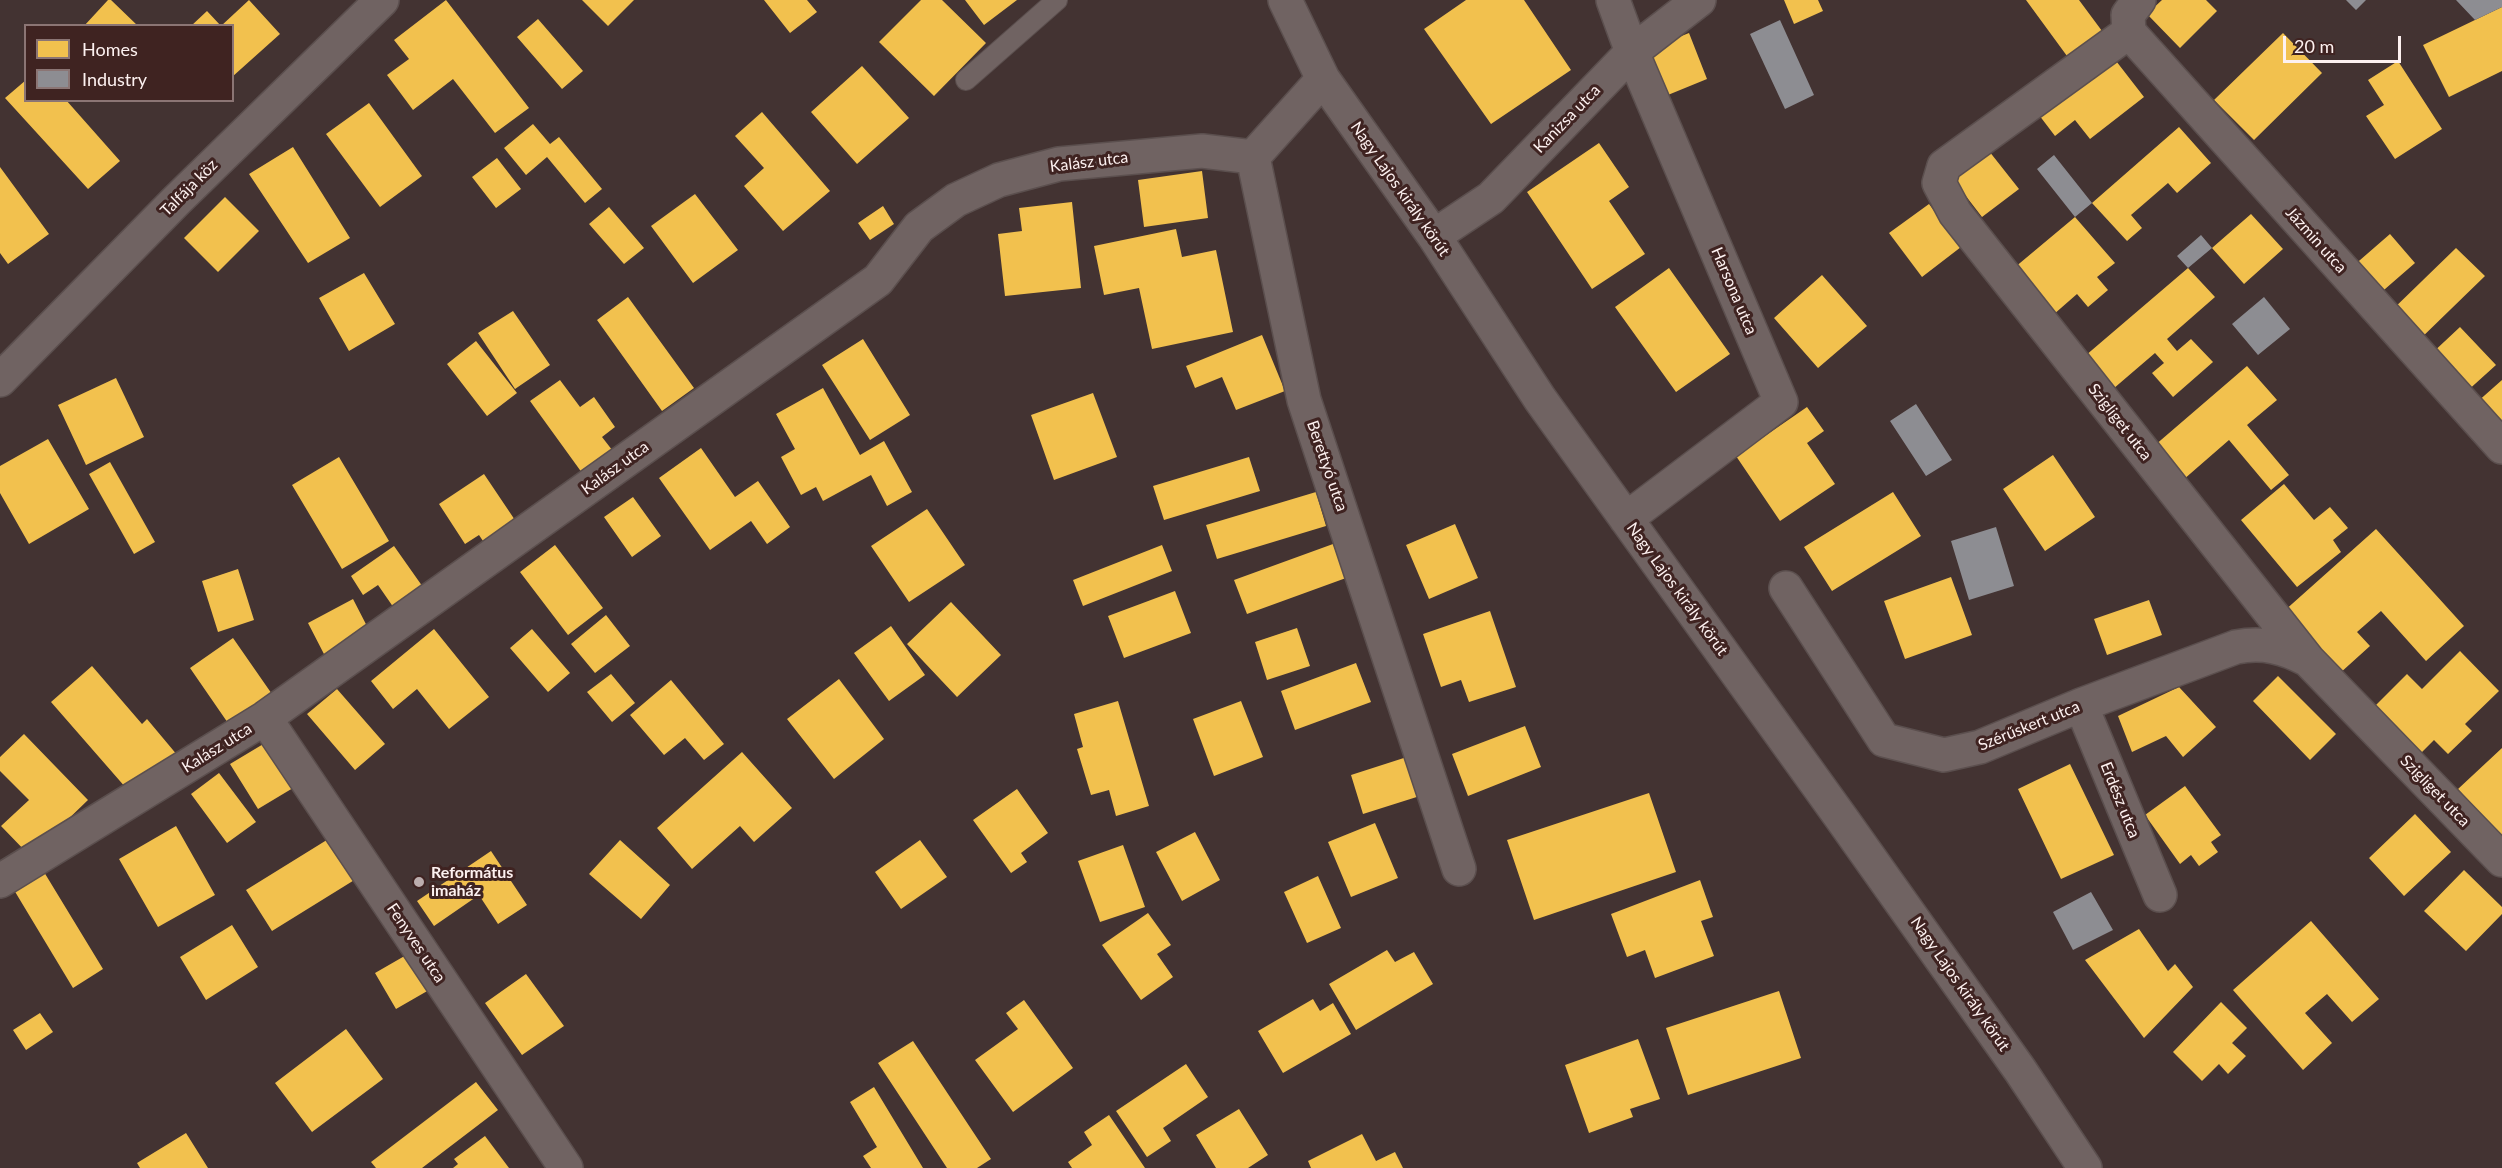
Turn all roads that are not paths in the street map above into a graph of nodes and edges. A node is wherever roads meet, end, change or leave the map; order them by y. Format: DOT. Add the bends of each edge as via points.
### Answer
graph roads {
  1 [pos="382,0"];
  2 [pos="1057,0"];
  3 [pos="1285,0"];
  4 [pos="1613,0"];
  5 [pos="1699,0"];
  6 [pos="2139,0"];
  7 [pos="2129,32"];
  8 [pos="1632,52"];
  9 [pos="1323,79"];
  10 [pos="966,80"];
  11 [pos="1253,157"];
  12 [pos="1434,236"];
  13 [pos="0,380"];
  14 [pos="2502,447"];
  15 [pos="1626,519"];
  16 [pos="1786,588"];
  17 [pos="2308,660"];
  18 [pos="2081,705"];
  19 [pos="265,718"];
  20 [pos="2502,860"];
  21 [pos="1459,869"];
  22 [pos="0,881"];
  23 [pos="2160,895"];
  24 [pos="566,1168"];
  25 [pos="2085,1168"];
  1 -- 13 [label="street, Talfája köz"];
  2 -- 10 [label="lane"];
  3 -- 9 [label="street, Nagy Lajos király körút"];
  4 -- 8 [label="street, Harsona utca"];
  5 -- 8 [label="street, Kanizsa utca"];
  6 -- 7 [label="street" via="2128,15"];
  7 -- 14 [label="street, Jázmin utca"];
  7 -- 17 [label="street, Szigliget utca" via="1944,166 1939,183 1955,213"];
  8 -- 12 [label="street, Kanizsa utca" via="1491,198"];
  8 -- 15 [label="street, Harsona utca" via="1781,402"];
  9 -- 11 [label="street"];
  9 -- 12 [label="street, Nagy Lajos király körút"];
  11 -- 19 [label="street, Kalász utca" via="1202,151 1059,164 999,180 956,200 920,226 878,280"];
  11 -- 21 [label="street, Berettyó utca" via="1304,400"];
  12 -- 15 [label="street, Nagy Lajos király körút" via="1540,399"];
  15 -- 25 [label="street, Nagy Lajos király körút" via="1884,877"];
  16 -- 18 [label="street, Szérűskert utca" via="1884,740 1944,755 1980,747"];
  17 -- 18 [label="street, Szérűskert utca" via="2269,645 2236,647"];
  17 -- 20 [label="street, Szigliget utca"];
  18 -- 23 [label="street, Erdész utca"];
  19 -- 22 [label="street, Kalász utca"];
  19 -- 24 [label="street, Fenyves utca"];
}
